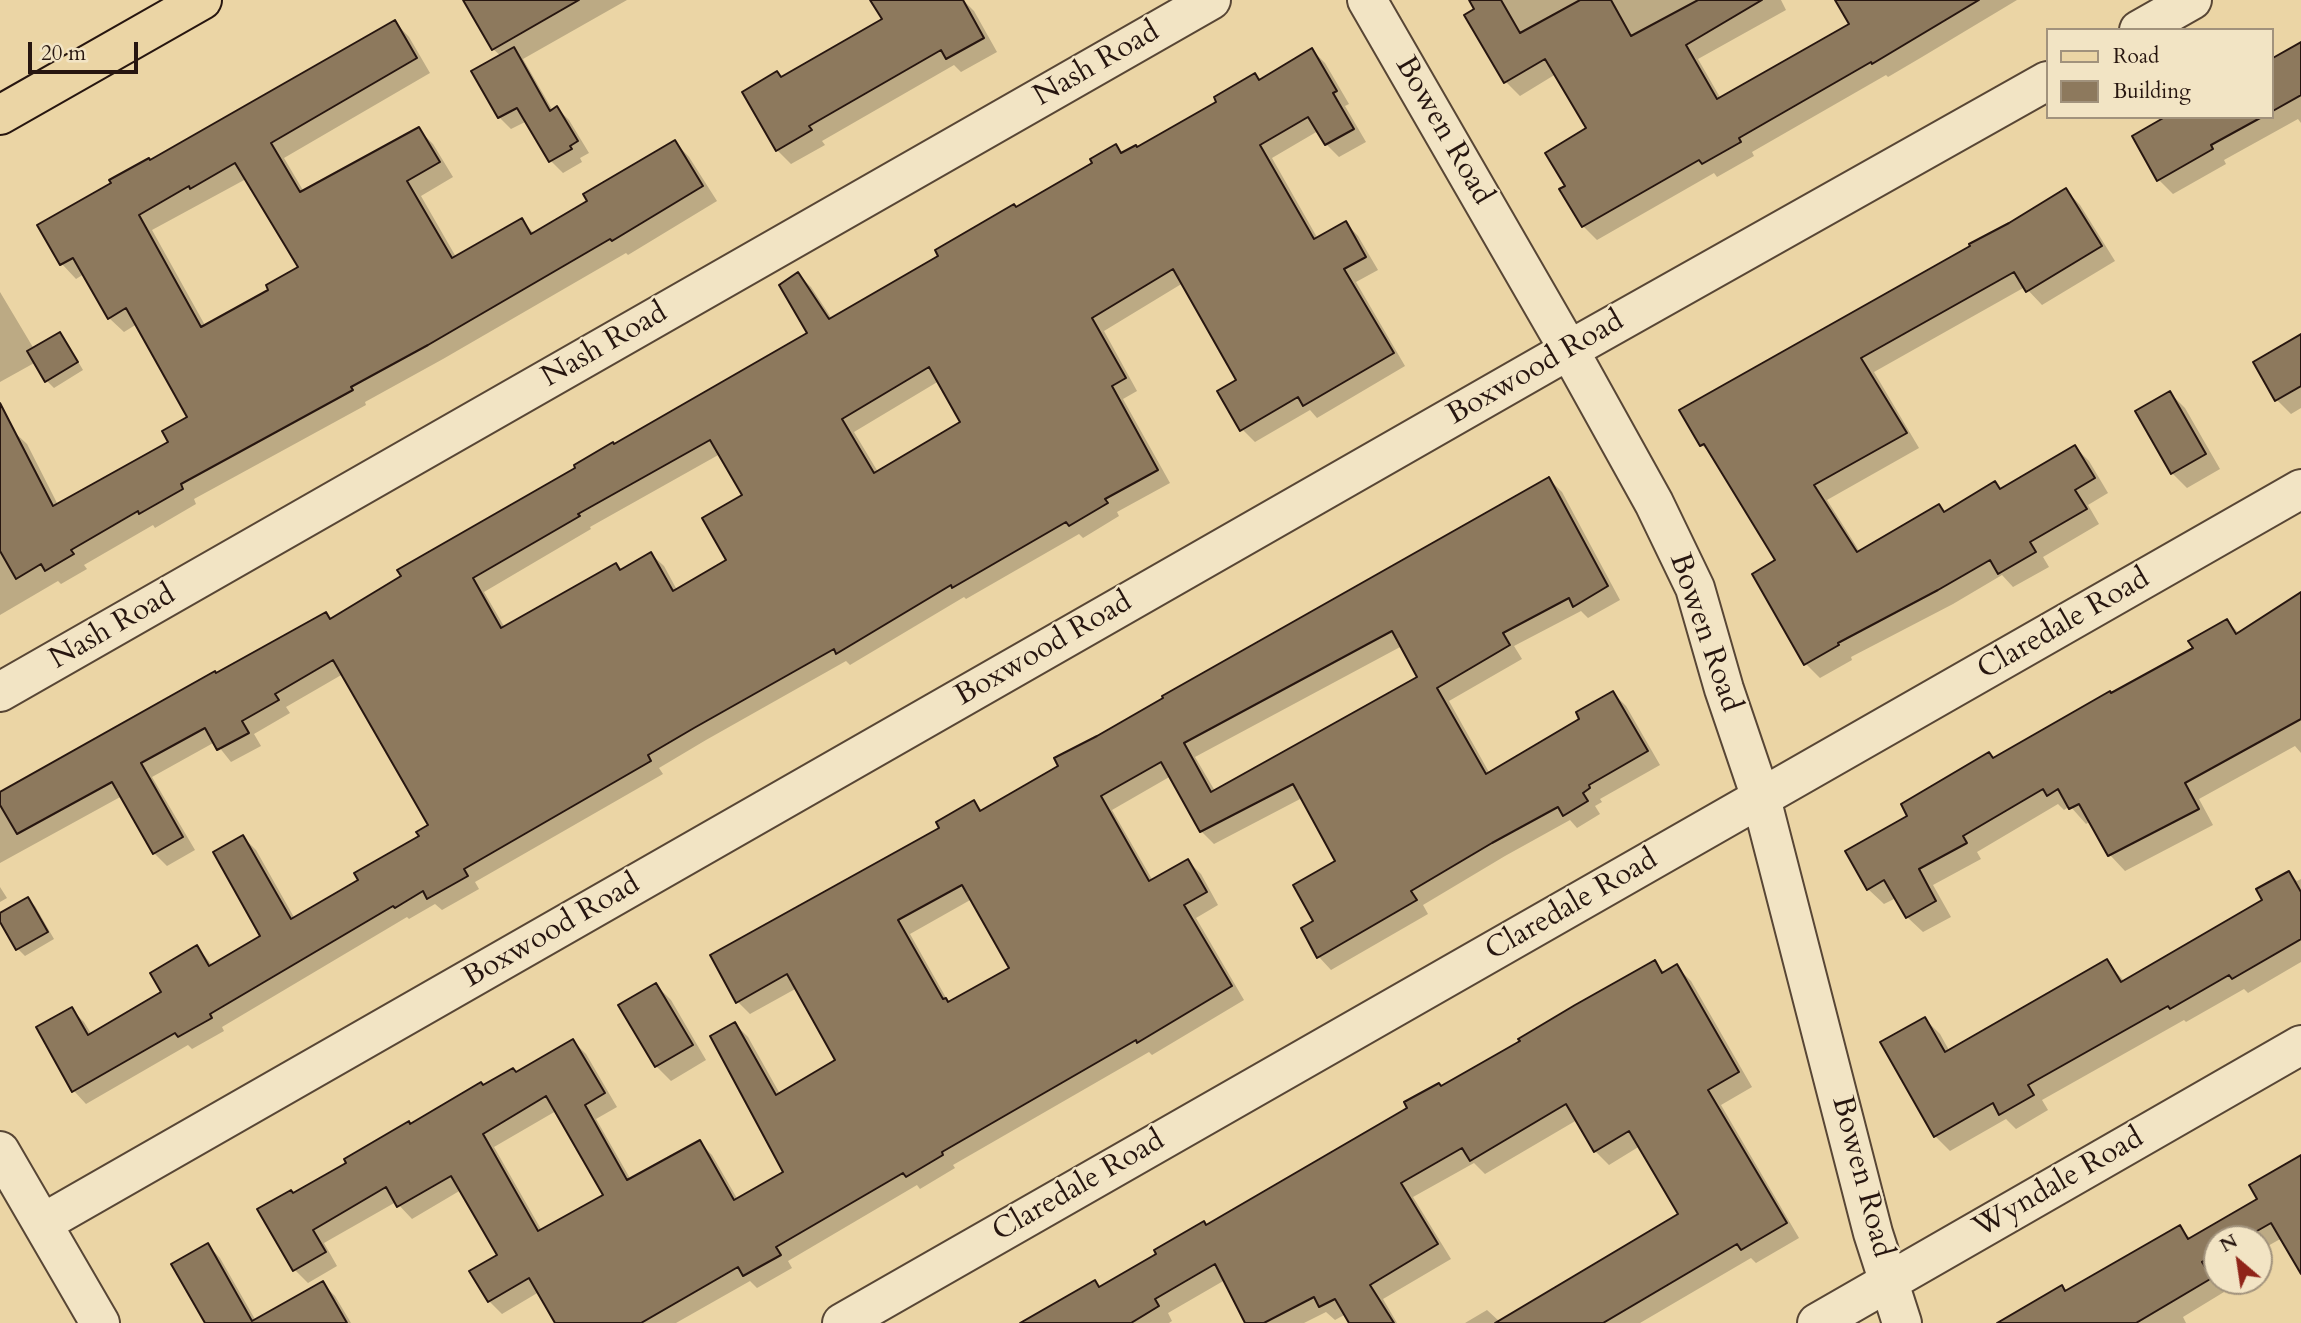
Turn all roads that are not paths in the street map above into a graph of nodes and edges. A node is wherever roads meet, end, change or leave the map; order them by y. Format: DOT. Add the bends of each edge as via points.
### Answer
graph roads {
  1 [pos="202,0"];
  2 [pos="1367,0"];
  3 [pos="2192,0"];
  4 [pos="1187,6"];
  5 [pos="2143,28"];
  6 [pos="2046,82"];
  7 [pos="0,115"];
  8 [pos="1569,350"];
  9 [pos="2301,489"];
  10 [pos="0,692"];
  11 [pos="1761,798"];
  12 [pos="2301,1045"];
  13 [pos="0,1151"];
  14 [pos="43,1223"];
  15 [pos="1891,1281"];
  16 [pos="100,1323"];
  17 [pos="842,1323"];
  18 [pos="1817,1323"];
  19 [pos="1902,1323"];
  1 -- 7 [label="main road"];
  2 -- 8 [label="street, Bowen Road"];
  3 -- 5 [label="street"];
  4 -- 10 [label="street, Nash Road"];
  6 -- 8 [label="street, Boxwood Road"];
  8 -- 11 [label="street, Bowen Road" via="1654,503 1695,588"];
  8 -- 14 [label="street, Boxwood Road"];
  9 -- 11 [label="street, Claredale Road"];
  11 -- 15 [label="street, Bowen Road" via="1873,1233"];
  11 -- 17 [label="street, Claredale Road"];
  12 -- 15 [label="street, Wyndale Road"];
  13 -- 14 [label="street"];
  14 -- 16 [label="street"];
  15 -- 18 [label="street, Wyndale Road"];
  15 -- 19 [label="street, Bowen Road"];
}
